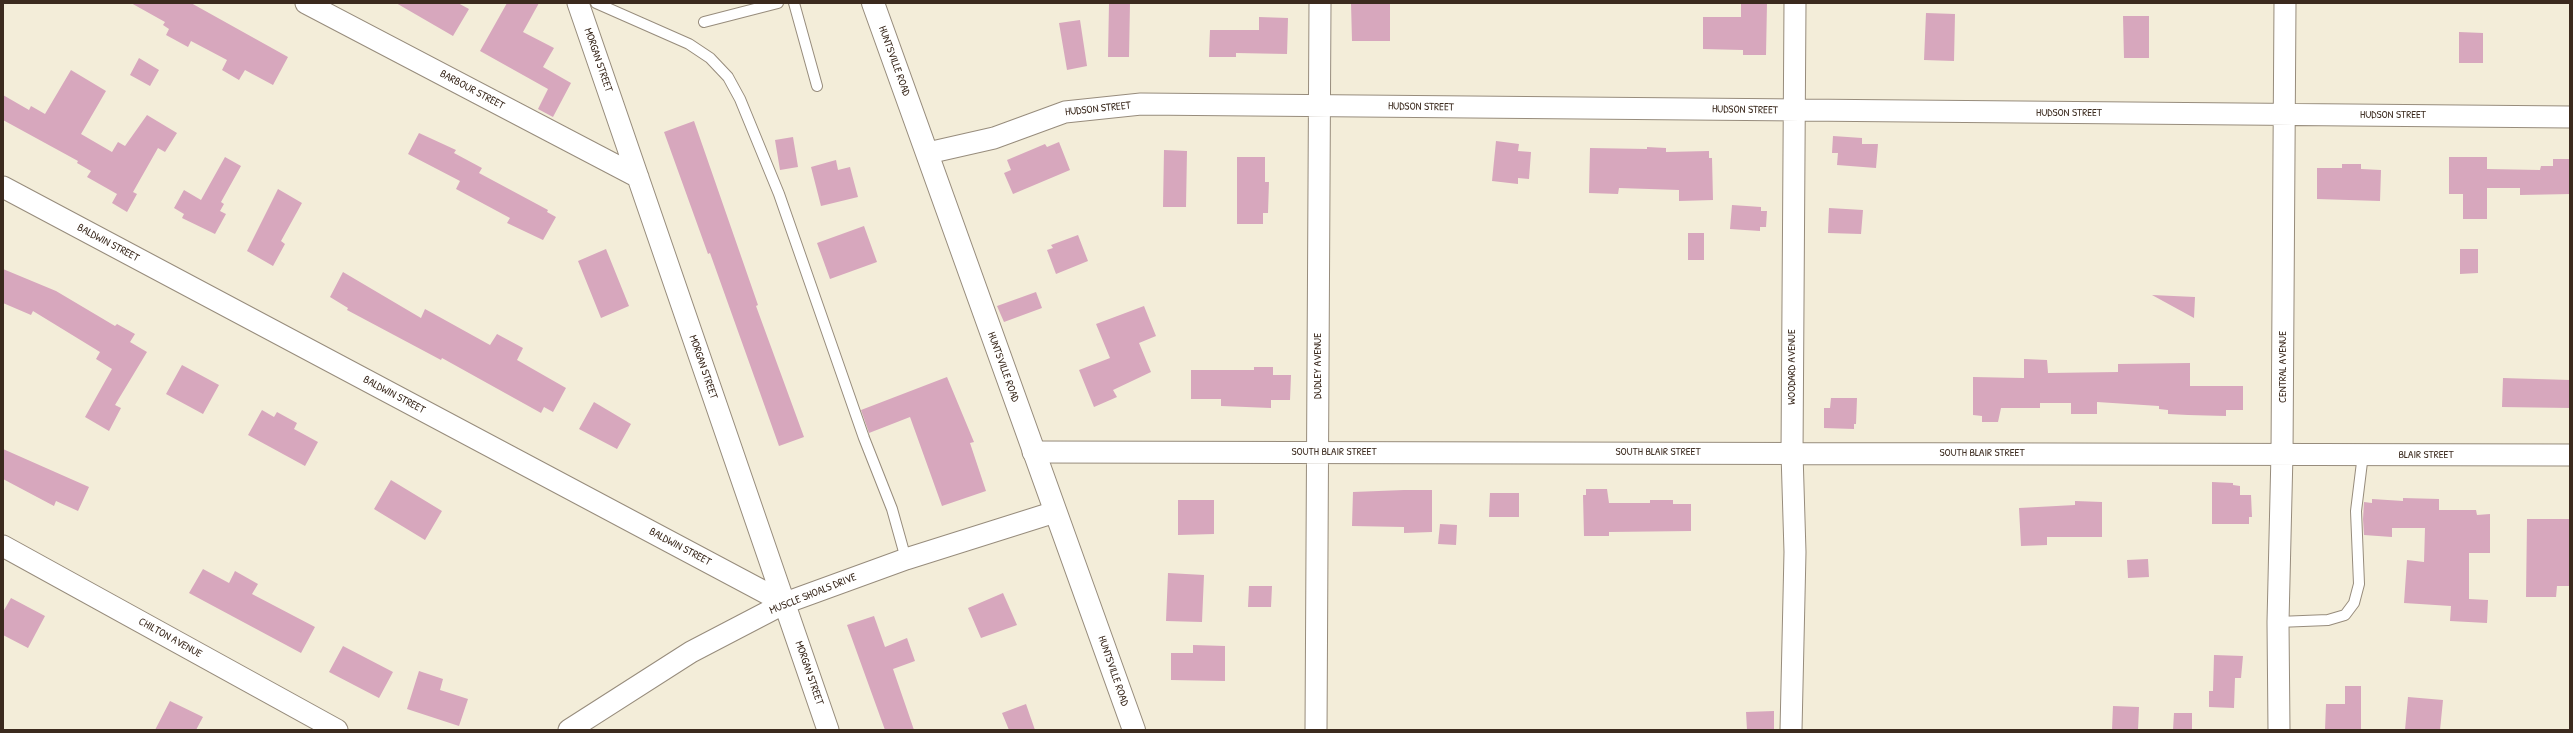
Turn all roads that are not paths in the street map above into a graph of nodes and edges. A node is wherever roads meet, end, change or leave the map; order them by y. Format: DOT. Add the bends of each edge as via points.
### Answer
graph roads {
  1 [pos="306,3"];
  2 [pos="578,3"];
  3 [pos="596,3"];
  4 [pos="778,3"];
  5 [pos="794,3"];
  6 [pos="873,3"];
  7 [pos="1320,3"];
  8 [pos="1795,3"];
  9 [pos="2285,3"];
  10 [pos="704,22"];
  11 [pos="818,86"];
  12 [pos="1320,106"];
  13 [pos="1796,110"];
  14 [pos="2285,115"];
  15 [pos="2570,117"];
  16 [pos="928,153"];
  17 [pos="638,177"];
  18 [pos="3,187"];
  19 [pos="1033,452"];
  20 [pos="1317,452"];
  21 [pos="1792,453"];
  22 [pos="2282,453"];
  23 [pos="2363,454"];
  24 [pos="2570,455"];
  25 [pos="1055,512"];
  26 [pos="3,546"];
  27 [pos="906,559"];
  28 [pos="785,603"];
  29 [pos="2278,622"];
  30 [pos="337,730"];
  31 [pos="569,730"];
  32 [pos="828,730"];
  33 [pos="1134,730"];
  34 [pos="1316,730"];
  35 [pos="1791,730"];
  36 [pos="2279,730"];
  1 -- 17 [label="street, BARBOUR STREET"];
  2 -- 17 [label="street, MORGAN STREET"];
  3 -- 27 [label="lane" via="689,44 710,58 731,82 779,194 864,438 892,509"];
  4 -- 10 [label="lane"];
  5 -- 11 [label="lane"];
  6 -- 16 [label="main road, HUNTSVILLE ROAD"];
  7 -- 12 [label="street, DUDLEY AVENUE"];
  8 -- 13 [label="street, WOODARD AVENUE"];
  9 -- 14 [label="street, CENTRAL AVENUE"];
  12 -- 13 [label="street, HUDSON STREET"];
  12 -- 16 [label="street, HUDSON STREET" via="1140,104 1065,112 994,138"];
  12 -- 20 [label="street, DUDLEY AVENUE"];
  13 -- 14 [label="street, HUDSON STREET"];
  13 -- 21 [label="street, WOODARD AVENUE"];
  14 -- 15 [label="street, HUDSON STREET"];
  14 -- 22 [label="street, CENTRAL AVENUE"];
  16 -- 19 [label="main road, HUNTSVILLE ROAD"];
  17 -- 28 [label="street, MORGAN STREET"];
  18 -- 28 [label="street, BALDWIN STREET"];
  19 -- 20 [label="street, SOUTH BLAIR STREET"];
  19 -- 25 [label="main road, HUNTSVILLE ROAD"];
  20 -- 21 [label="street, SOUTH BLAIR STREET"];
  20 -- 34 [label="street, DUDLEY AVENUE"];
  21 -- 22 [label="street, SOUTH BLAIR STREET"];
  21 -- 35 [label="street, WOODARD AVENUE" via="1795,552"];
  22 -- 23 [label="street, BLAIR STREET"];
  22 -- 29 [label="street, CENTRAL AVENUE"];
  23 -- 24 [label="street, BLAIR STREET"];
  23 -- 29 [label="lane" via="2356,511 2359,584 2354,603 2345,614 2328,620"];
  25 -- 27 [label="street, MUSCLE SHOALS DRIVE"];
  25 -- 33 [label="main road, HUNTSVILLE ROAD"];
  26 -- 30 [label="street, CHILTON AVENUE"];
  27 -- 28 [label="street, MUSCLE SHOALS DRIVE"];
  28 -- 31 [label="street, MUSCLE SHOALS DRIVE" via="691,652"];
  28 -- 32 [label="street, MORGAN STREET"];
  29 -- 36 [label="street, CENTRAL AVENUE"];
}
